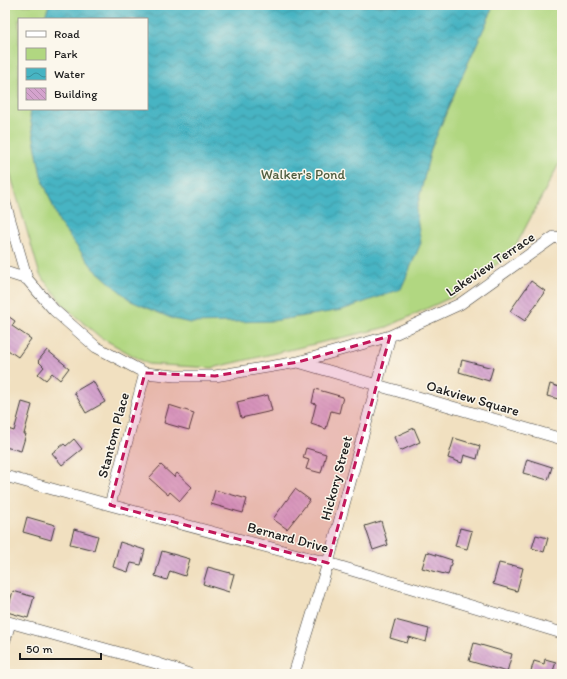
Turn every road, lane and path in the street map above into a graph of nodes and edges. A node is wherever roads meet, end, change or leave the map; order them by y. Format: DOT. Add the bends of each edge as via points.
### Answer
graph roads {
  1 [pos="5,204"];
  2 [pos="562,238"];
  3 [pos="5,272"];
  4 [pos="27,279"];
  5 [pos="390,336"];
  6 [pos="298,362"];
  7 [pos="145,373"];
  8 [pos="376,386"];
  9 [pos="562,439"];
  10 [pos="5,476"];
  11 [pos="110,505"];
  12 [pos="328,563"];
  13 [pos="7,622"];
  14 [pos="562,633"];
  15 [pos="5,640"];
  16 [pos="173,672"];
  17 [pos="189,674"];
  18 [pos="294,674"];
  1 -- 4 [label="street, Lakeview Terrace"];
  2 -- 5 [label="street, Lakeview Terrace" via="554,237 460,304"];
  3 -- 4 [label="street"];
  4 -- 7 [label="street, Lakeview Terrace" via="54,310 96,347"];
  5 -- 6 [label="street, Lakeview Terrace"];
  5 -- 8 [label="street, Hickory Street"];
  6 -- 7 [label="street, Lakeview Terrace" via="215,376"];
  6 -- 8 [label="street, Lakeview Terrace"];
  7 -- 11 [label="street, Stantom Place"];
  8 -- 9 [label="street, Oakview Square"];
  8 -- 12 [label="street, Hickory Street"];
  10 -- 11 [label="street, Bernard Drive"];
  11 -- 12 [label="street, Bernard Drive"];
  12 -- 14 [label="street, Bernard Drive"];
  12 -- 18 [label="street, Hickory Street"];
  13 -- 15 [label="street"];
  13 -- 16 [label="street"];
  16 -- 17 [label="street"];
}
